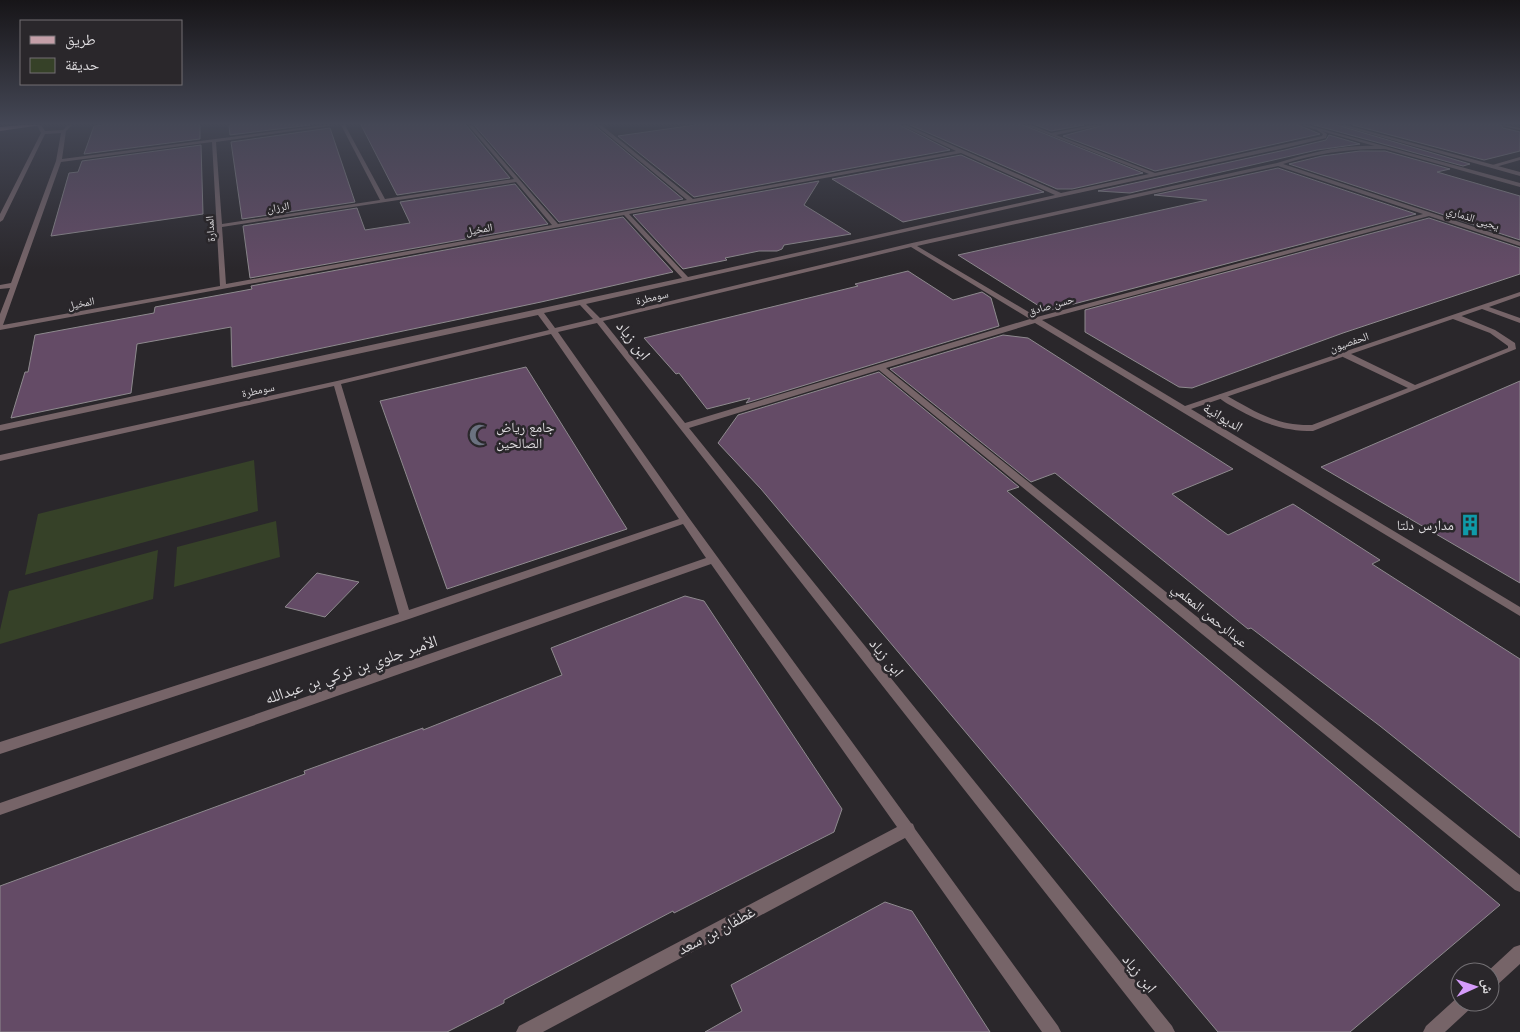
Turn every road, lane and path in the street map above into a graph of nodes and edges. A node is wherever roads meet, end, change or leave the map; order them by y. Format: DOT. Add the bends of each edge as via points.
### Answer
graph roads {
  1 [pos="21,173"];
  2 [pos="54,173"];
  3 [pos="216,173"];
  4 [pos="369,173"];
  5 [pos="512,173"];
  6 [pos="658,173"];
  7 [pos="842,173"];
  8 [pos="1011,173"];
  9 [pos="1151,173"];
  10 [pos="1164,173"];
  11 [pos="1237,173"];
  12 [pos="1306,173"];
  13 [pos="1477,173"];
  14 [pos="1156,175"];
  15 [pos="518,180"];
  16 [pos="1520,185"];
  17 [pos="1060,195"];
  18 [pos="383,200"];
  19 [pos="692,201"];
  20 [pos="3,206"];
  21 [pos="625,213"];
  22 [pos="1429,214"];
  23 [pos="0,220"];
  24 [pos="556,225"];
  25 [pos="220,226"];
  26 [pos="1520,244"];
  27 [pos="912,245"];
  28 [pos="686,279"];
  29 [pos="12,285"];
  30 [pos="223,286"];
  31 [pos="0,287"];
  32 [pos="1520,294"];
  33 [pos="581,302"];
  34 [pos="1482,307"];
  35 [pos="540,312"];
  36 [pos="1456,318"];
  37 [pos="598,320"];
  38 [pos="1036,320"];
  39 [pos="1520,321"];
  40 [pos="0,324"];
  41 [pos="0,328"];
  42 [pos="553,331"];
  43 [pos="1346,355"];
  44 [pos="881,368"];
  45 [pos="337,383"];
  46 [pos="1415,388"];
  47 [pos="1221,396"];
  48 [pos="1184,409"];
  49 [pos="682,427"];
  50 [pos="0,428"];
  51 [pos="0,458"];
  52 [pos="685,520"];
  53 [pos="714,559"];
  54 [pos="1520,612"];
  55 [pos="405,616"];
  56 [pos="0,748"];
  57 [pos="0,809"];
  58 [pos="908,829"];
  59 [pos="1520,885"];
  60 [pos="1520,953"];
  61 [pos="1500,971"];
  62 [pos="1454,1012"];
  63 [pos="525,1032"];
  64 [pos="1052,1032"];
  65 [pos="1166,1032"];
  66 [pos="1432,1032"];
  1 -- 20 [label="street"];
  2 -- 29 [label="street"];
  3 -- 25 [label="street, المدارة"];
  4 -- 18 [label="street"];
  5 -- 15 [label="street"];
  6 -- 19 [label="street"];
  7 -- 19 [label="street, المخيل"];
  8 -- 17 [label="street"];
  9 -- 14 [label="street"];
  10 -- 14 [label="street, سومطرة"];
  11 -- 27 [label="street, سومطرة"];
  12 -- 22 [label="street, يحيى الذماري"];
  13 -- 16 [label="street"];
  14 -- 17 [label="street, سومطرة"];
  15 -- 18 [label="street, الرزان"];
  15 -- 24 [label="street"];
  17 -- 28 [label="street, سومطرة"];
  18 -- 25 [label="street, الرزان"];
  19 -- 21 [label="street, المخيل"];
  20 -- 23 [label="street"];
  21 -- 24 [label="street, المخيل"];
  21 -- 28 [label="street"];
  22 -- 26 [label="street, يحيى الذماري"];
  22 -- 38 [label="street, حسن صادق"];
  24 -- 30 [label="street, المخيل"];
  25 -- 30 [label="street, المدارة"];
  27 -- 37 [label="street, سومطرة"];
  27 -- 38 [label="street, الديوانية"];
  28 -- 33 [label="street, سومطرة"];
  29 -- 31 [label="street"];
  29 -- 40 [label="street"];
  30 -- 41 [label="street, المخيل"];
  32 -- 34 [label="street, الحفصيون"];
  33 -- 35 [label="street, سومطرة"];
  33 -- 37 [label="street, ابن زياد"];
  34 -- 36 [label="street, الحفصيون"];
  34 -- 39 [label="street"];
  35 -- 42 [label="street"];
  35 -- 50 [label="street, سومطرة"];
  36 -- 43 [label="street, الحفصيون"];
  36 -- 46 [label="street" via="1494,332 1506,339 1512,349"];
  37 -- 42 [label="street, سومطرة"];
  37 -- 49 [label="street, ابن زياد"];
  38 -- 44 [label="street, حسن صادق"];
  38 -- 48 [label="street, الديوانية"];
  42 -- 45 [label="street, سومطرة"];
  42 -- 52 [label="street"];
  43 -- 46 [label="street"];
  43 -- 47 [label="street, الحفصيون"];
  44 -- 49 [label="street, حسن صادق"];
  44 -- 59 [label="street, عبدالرحمن المعلمي"];
  45 -- 51 [label="street, سومطرة"];
  45 -- 55 [label="street"];
  46 -- 47 [label="street" via="1313,428 1302,429 1274,425"];
  47 -- 48 [label="street, الحفصيون"];
  48 -- 54 [label="street, الديوانية"];
  49 -- 65 [label="street, ابن زياد"];
  52 -- 53 [label="street"];
  52 -- 55 [label="street"];
  53 -- 57 [label="street, الأمير جلوي بن تركي بن عبدالله"];
  53 -- 58 [label="street"];
  55 -- 56 [label="street"];
  58 -- 63 [label="street, غطفان بن سعد"];
  58 -- 64 [label="street"];
  60 -- 61 [label="street"];
  62 -- 66 [label="street"];
}
